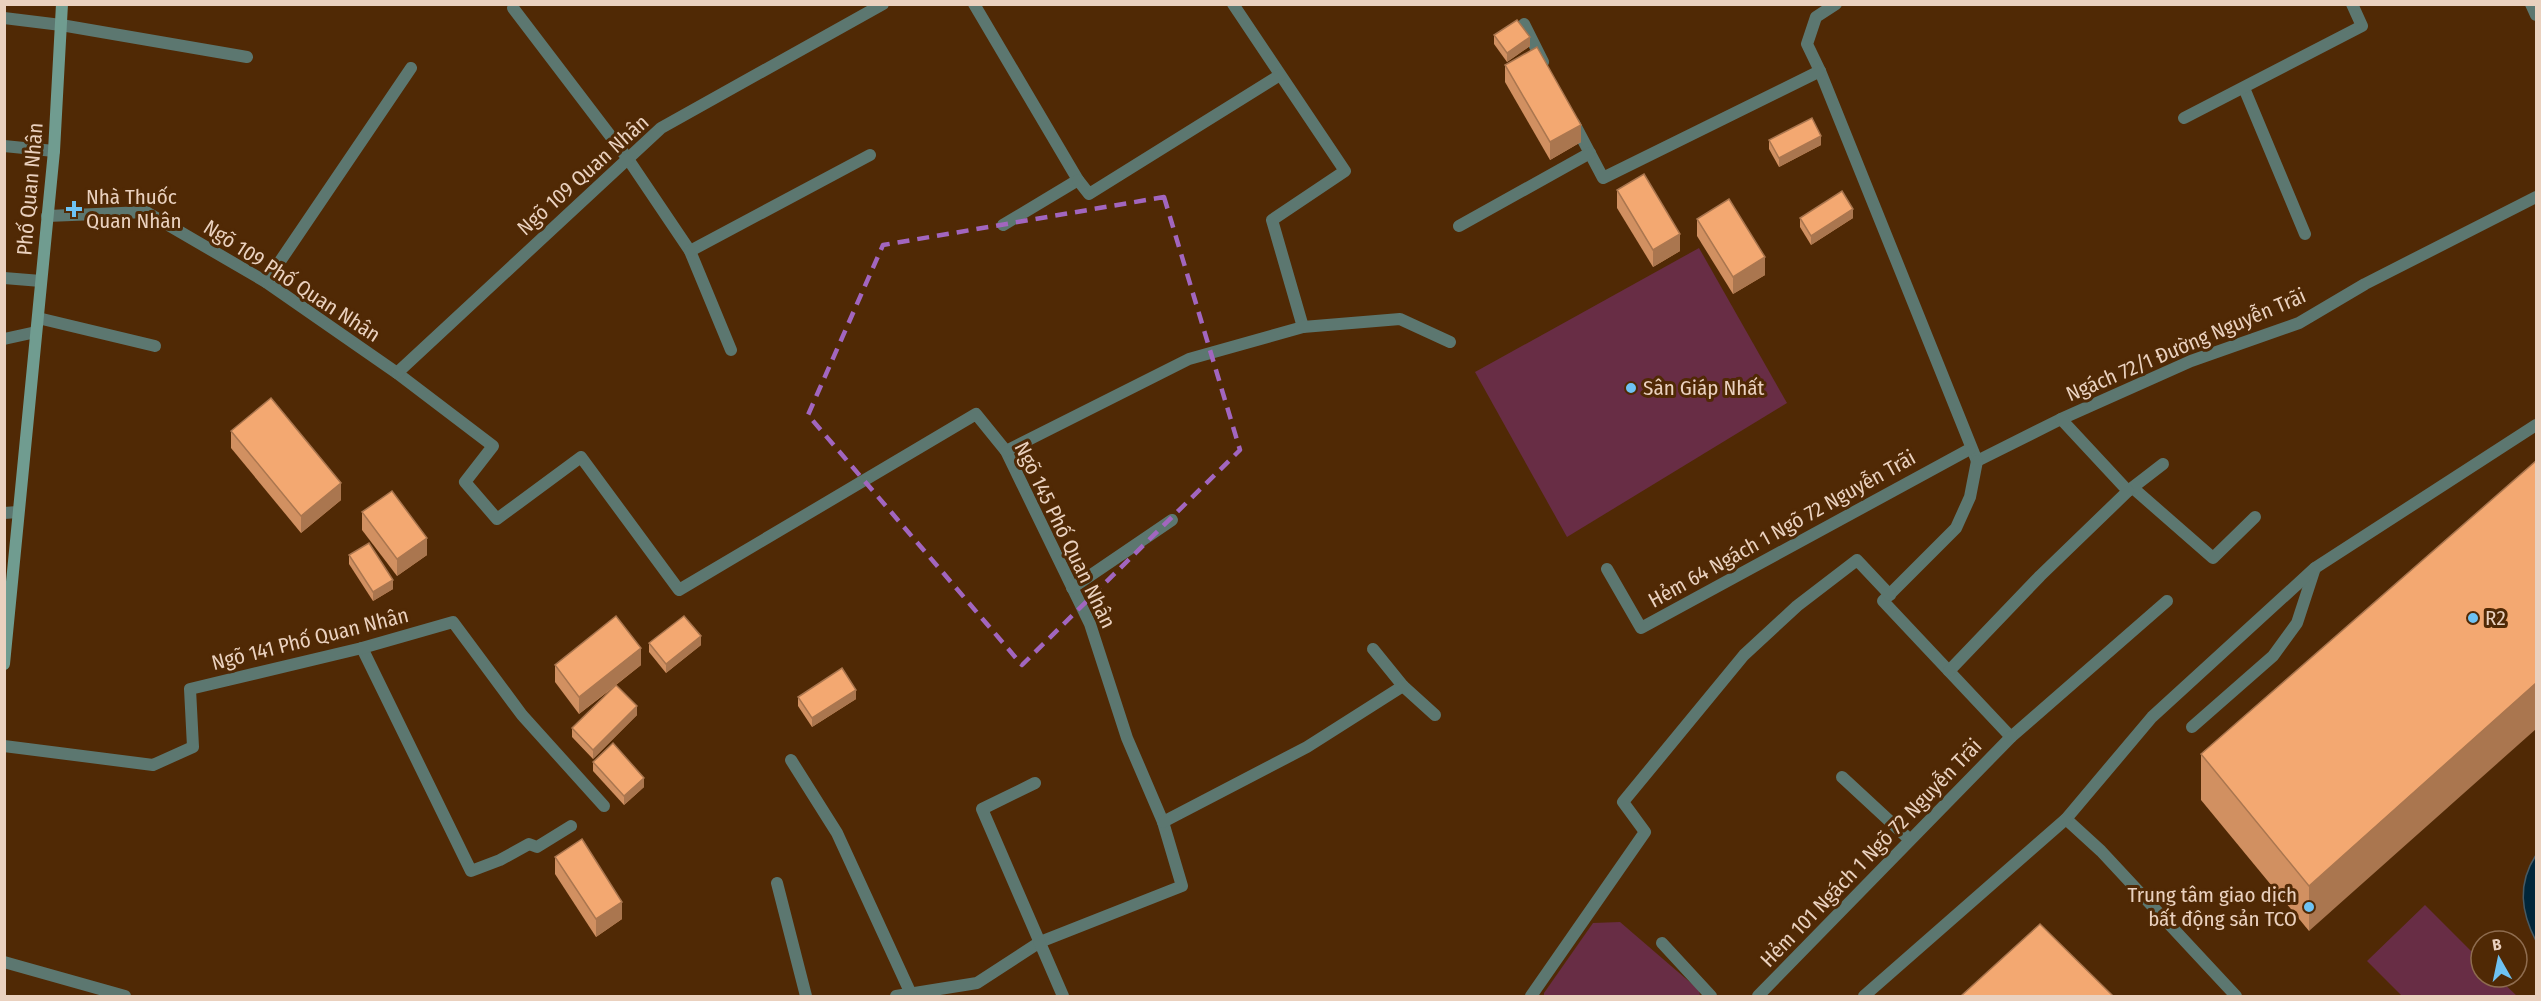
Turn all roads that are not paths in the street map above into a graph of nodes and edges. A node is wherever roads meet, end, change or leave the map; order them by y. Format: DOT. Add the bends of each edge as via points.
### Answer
graph roads {
  1 [pos="62,4"];
  2 [pos="883,4"];
  3 [pos="975,4"];
  4 [pos="1233,4"];
  5 [pos="1836,4"];
  6 [pos="2352,4"];
  7 [pos="2531,4"];
  8 [pos="513,8"];
  9 [pos="2536,15"];
  10 [pos="4,18"];
  11 [pos="1524,24"];
  12 [pos="61,25"];
  13 [pos="247,57"];
  14 [pos="411,68"];
  15 [pos="1820,72"];
  16 [pos="1549,74"];
  17 [pos="1280,75"];
  18 [pos="2244,88"];
  19 [pos="1569,113"];
  20 [pos="2184,118"];
  21 [pos="4,146"];
  22 [pos="54,151"];
  23 [pos="1590,153"];
  24 [pos="870,155"];
  25 [pos="628,159"];
  26 [pos="1078,180"];
  27 [pos="2536,197"];
  28 [pos="47,216"];
  29 [pos="1003,225"];
  30 [pos="1459,226"];
  31 [pos="2305,234"];
  32 [pos="690,250"];
  33 [pos="4,278"];
  34 [pos="41,281"];
  35 [pos="266,282"];
  36 [pos="38,318"];
  37 [pos="1303,327"];
  38 [pos="36,332"];
  39 [pos="4,339"];
  40 [pos="1450,342"];
  41 [pos="154,346"];
  42 [pos="731,350"];
  43 [pos="397,373"];
  44 [pos="2061,419"];
  45 [pos="2536,425"];
  46 [pos="493,446"];
  47 [pos="1970,448"];
  48 [pos="1006,451"];
  49 [pos="1977,461"];
  50 [pos="2163,464"];
  51 [pos="2131,489"];
  52 [pos="18,512"];
  53 [pos="4,513"];
  54 [pos="2255,517"];
  55 [pos="1172,520"];
  56 [pos="2315,568"];
  57 [pos="1607,569"];
  58 [pos="1072,588"];
  59 [pos="1886,598"];
  60 [pos="2167,601"];
  61 [pos="362,648"];
  62 [pos="1373,649"];
  63 [pos="4,664"];
  64 [pos="1949,671"];
  65 [pos="1403,686"];
  66 [pos="1435,714"];
  67 [pos="2192,727"];
  68 [pos="2012,737"];
  69 [pos="4,746"];
  70 [pos="791,760"];
  71 [pos="1842,777"];
  72 [pos="1035,783"];
  73 [pos="604,806"];
  74 [pos="2066,819"];
  75 [pos="1163,822"];
  76 [pos="571,826"];
  77 [pos="1909,839"];
  78 [pos="777,883"];
  79 [pos="1040,942"];
  80 [pos="1662,943"];
  81 [pos="4,962"];
  82 [pos="911,994"];
  83 [pos="125,996"];
  84 [pos="806,996"];
  85 [pos="896,996"];
  86 [pos="1063,996"];
  87 [pos="1531,996"];
  88 [pos="1711,996"];
  89 [pos="1758,996"];
  90 [pos="1864,996"];
  91 [pos="2236,996"];
  1 -- 12 [label="street, Phố Quan Nhân"];
  2 -- 25 [label="street, Ngõ 109 Quan Nhân" via="661,128"];
  3 -- 26 [label="street"];
  4 -- 17 [label="street"];
  5 -- 15 [label="street" via="1816,17 1807,44"];
  6 -- 18 [label="street" via="2362,26"];
  7 -- 9 [label="street"];
  8 -- 25 [label="street"];
  10 -- 12 [label="street"];
  11 -- 16 [label="street"];
  12 -- 13 [label="street"];
  12 -- 22 [label="street, Phố Quan Nhân"];
  14 -- 35 [label="street"];
  15 -- 23 [label="street" via="1603,178"];
  15 -- 47 [label="street"];
  17 -- 26 [label="street" via="1089,194"];
  17 -- 37 [label="street" via="1345,171 1272,220"];
  18 -- 20 [label="street"];
  18 -- 31 [label="street"];
  19 -- 23 [label="street"];
  21 -- 22 [label="street"];
  22 -- 28 [label="street, Phố Quan Nhân"];
  23 -- 30 [label="street"];
  24 -- 32 [label="street"];
  25 -- 32 [label="street"];
  25 -- 43 [label="street, Ngõ 109 Quan Nhân"];
  26 -- 29 [label="street"];
  27 -- 44 [label="street, Ngách 72/1 Đường Nguyễn Trãi" via="2365,284 2299,323 2191,361"];
  28 -- 34 [label="street, Phố Quan Nhân"];
  28 -- 35 [label="street, Ngõ 109 Phố Quan Nhân" via="146,212"];
  32 -- 42 [label="street"];
  33 -- 34 [label="street"];
  34 -- 36 [label="street, Phố Quan Nhân"];
  35 -- 43 [label="street, Ngõ 109 Phố Quan Nhân"];
  36 -- 38 [label="street, Phố Quan Nhân"];
  36 -- 41 [label="street"];
  37 -- 40 [label="street" via="1400,319"];
  37 -- 48 [label="street" via="1189,359"];
  38 -- 39 [label="street"];
  38 -- 52 [label="street, Phố Quan Nhân"];
  43 -- 46 [label="street, Ngõ 109 Phố Quan Nhân"];
  44 -- 49 [label="street, Ngách 72/1 Đường Nguyễn Trãi"];
  44 -- 51 [label="street"];
  45 -- 56 [label="street"];
  46 -- 48 [label="street, Ngõ 145 Phố Quan Nhân" via="465,482 497,519 580,458 679,590 976,414"];
  47 -- 49 [label="street"];
  47 -- 57 [label="street, Hẻm 64 Ngách 1 Ngõ 72 Nguyễn Trãi" via="1641,628"];
  48 -- 58 [label="street, Ngõ 145 Phố Quan Nhân"];
  49 -- 59 [label="street" via="1970,497 1956,528"];
  50 -- 51 [label="street"];
  51 -- 54 [label="street" via="2213,558"];
  51 -- 64 [label="street"];
  52 -- 53 [label="street"];
  52 -- 63 [label="street, Phố Quan Nhân"];
  55 -- 58 [label="street"];
  56 -- 67 [label="street" via="2296,623 2273,656"];
  56 -- 74 [label="street" via="2152,717"];
  58 -- 75 [label="street, Ngõ 145 Phố Quan Nhân" via="1090,624 1127,738"];
  59 -- 64 [label="street, Hẻm 101 Ngách 1 Ngõ 72 Nguyễn Trãi"];
  59 -- 87 [label="street" via="1857,560 1797,606 1744,655 1623,802 1645,832"];
  60 -- 68 [label="street, Hẻm 101 Ngách 1 Ngõ 72 Nguyễn Trãi"];
  61 -- 69 [label="street, Ngõ 141 Phố Quan Nhân" via="190,688 193,747 153,765"];
  61 -- 73 [label="street, Ngõ 141 Phố Quan Nhân" via="453,622 522,715"];
  61 -- 76 [label="street" via="471,871 529,844 537,847"];
  62 -- 65 [label="street"];
  64 -- 68 [label="street, Hẻm 101 Ngách 1 Ngõ 72 Nguyễn Trãi"];
  65 -- 66 [label="street"];
  65 -- 75 [label="street" via="1307,747"];
  68 -- 77 [label="street, Hẻm 101 Ngách 1 Ngõ 72 Nguyễn Trãi"];
  70 -- 82 [label="street" via="837,833"];
  71 -- 77 [label="street"];
  72 -- 79 [label="street" via="982,808"];
  74 -- 90 [label="street"];
  74 -- 91 [label="street" via="2101,851"];
  75 -- 79 [label="street, Ngõ 145 Phố Quan Nhân" via="1182,886"];
  77 -- 89 [label="street, Hẻm 101 Ngách 1 Ngõ 72 Nguyễn Trãi"];
  78 -- 84 [label="street"];
  79 -- 82 [label="street, Ngõ 145 Phố Quan Nhân" via="977,984"];
  79 -- 86 [label="street"];
  80 -- 88 [label="street"];
  81 -- 83 [label="street"];
  82 -- 85 [label="street, Ngõ 145 Phố Quan Nhân"];
}
